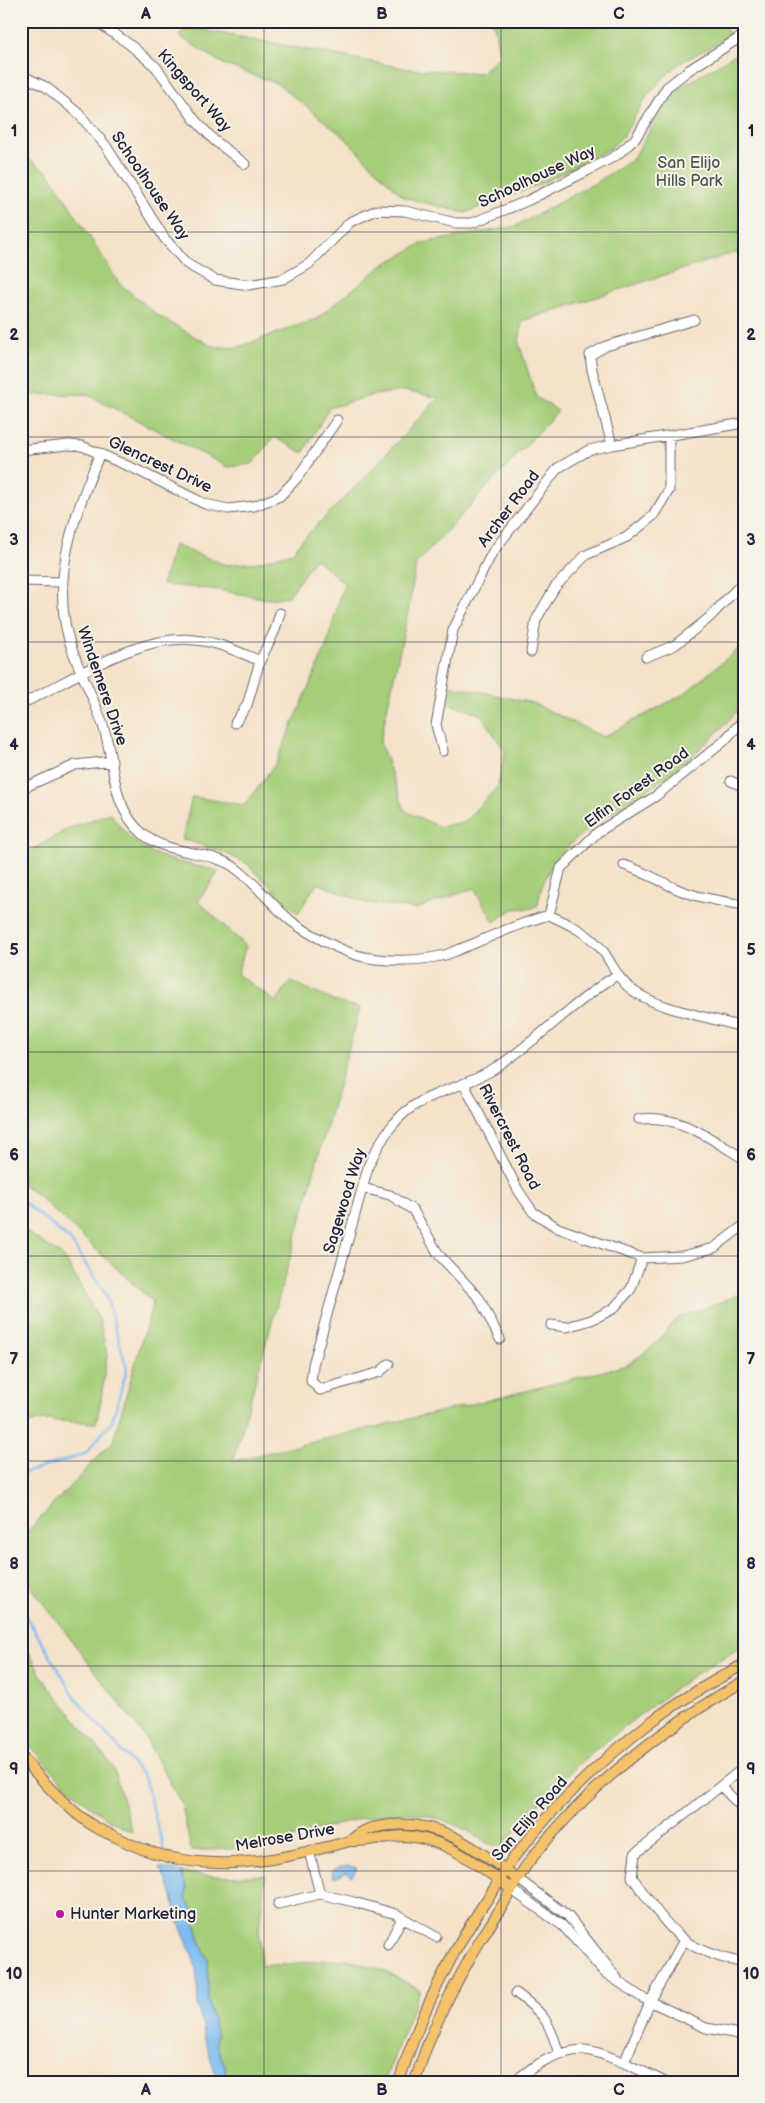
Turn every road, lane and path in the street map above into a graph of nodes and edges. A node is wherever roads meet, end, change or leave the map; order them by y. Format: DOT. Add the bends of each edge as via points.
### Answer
graph roads {
  1 [pos="96,21"];
  2 [pos="744,35"];
  3 [pos="21,75"];
  4 [pos="244,164"];
  5 [pos="694,320"];
  6 [pos="338,420"];
  7 [pos="744,423"];
  8 [pos="669,436"];
  9 [pos="612,445"];
  10 [pos="21,450"];
  11 [pos="100,453"];
  12 [pos="744,581"];
  13 [pos="21,582"];
  14 [pos="62,582"];
  15 [pos="280,613"];
  16 [pos="531,652"];
  17 [pos="646,657"];
  18 [pos="260,661"];
  19 [pos="82,672"];
  20 [pos="21,704"];
  21 [pos="744,718"];
  22 [pos="235,723"];
  23 [pos="443,751"];
  24 [pos="112,761"];
  25 [pos="731,780"];
  26 [pos="744,787"];
  27 [pos="21,789"];
  28 [pos="624,865"];
  29 [pos="744,905"];
  30 [pos="550,916"];
  31 [pos="617,975"];
  32 [pos="744,1028"];
  33 [pos="464,1084"];
  34 [pos="639,1119"];
  35 [pos="744,1159"];
  36 [pos="363,1188"];
  37 [pos="744,1225"];
  38 [pos="642,1258"];
  39 [pos="551,1325"];
  40 [pos="500,1339"];
  41 [pos="389,1364"];
  42 [pos="744,1664"];
  43 [pos="744,1681"];
  44 [pos="21,1756"];
  45 [pos="744,1770"];
  46 [pos="721,1786"];
  47 [pos="744,1810"];
  48 [pos="350,1841"];
  49 [pos="309,1851"];
  50 [pos="506,1870"];
  51 [pos="518,1879"];
  52 [pos="499,1880"];
  53 [pos="512,1890"];
  54 [pos="320,1894"];
  55 [pos="278,1904"];
  56 [pos="402,1918"];
  57 [pos="436,1937"];
  58 [pos="684,1940"];
  59 [pos="388,1945"];
  60 [pos="744,1963"];
  61 [pos="620,1982"];
  62 [pos="516,1993"];
  63 [pos="650,2002"];
  64 [pos="744,2035"];
  65 [pos="559,2054"];
  66 [pos="624,2063"];
  67 [pos="399,2082"];
  68 [pos="415,2082"];
  69 [pos="514,2082"];
  70 [pos="665,2082"];
  1 -- 4 [label="street, Kingsport Way" via="156,67 195,120"];
  2 -- 3 [label="street, Schoolhouse Way" via="667,87 635,139 617,155 527,201 472,223 456,224 405,211 377,210 350,222 309,264 283,279 249,285 215,280 187,264 170,245 106,146 78,113 46,87"];
  5 -- 9 [label="street" via="606,346 590,355"];
  6 -- 11 [label="street, Glencrest Drive" via="297,478 280,496 254,506 228,509 205,504"];
  7 -- 8 [label="street, Archer Road"];
  8 -- 9 [label="street, Archer Road"];
  8 -- 16 [label="street" via="670,490 653,516 627,537 586,555 555,587 536,620"];
  9 -- 23 [label="street, Archer Road" via="589,450 558,468 492,553 452,630 436,725"];
  10 -- 11 [label="street, Glencrest Drive" via="68,445"];
  11 -- 14 [label="street, Windemere Drive" via="76,514 66,550"];
  12 -- 17 [label="street" via="710,617 674,645"];
  13 -- 14 [label="street"];
  14 -- 19 [label="street, Windemere Drive" via="69,640"];
  15 -- 18 [label="street"];
  18 -- 19 [label="street" via="224,646 194,640 166,641 136,649"];
  18 -- 22 [label="street" via="247,705"];
  19 -- 20 [label="street"];
  19 -- 24 [label="street, Windemere Drive" via="105,731"];
  21 -- 30 [label="street, Elfin Forest Road" via="723,742 656,796 598,832 561,868"];
  24 -- 27 [label="street" via="75,766"];
  24 -- 30 [label="street, Windemere Drive" via="126,818 144,835 168,848 207,856 236,868 291,921 326,942 362,957 403,960 446,955 525,922"];
  25 -- 26 [label="street"];
  28 -- 29 [label="street" via="695,895"];
  30 -- 31 [label="street" via="578,927 602,950"];
  31 -- 32 [label="street" via="635,992 662,1004"];
  31 -- 33 [label="street, Sagewood Way" via="591,990 494,1069"];
  33 -- 36 [label="street, Sagewood Way" via="421,1101 397,1119 380,1141 369,1164"];
  33 -- 38 [label="street, Rivercrest Road" via="518,1190 533,1212 558,1228"];
  34 -- 35 [label="street" via="659,1119 683,1125"];
  36 -- 40 [label="street" via="390,1195 413,1210 439,1255 479,1298"];
  36 -- 41 [label="street, Sagewood Way" via="311,1381 320,1390 380,1372"];
  37 -- 38 [label="street, Rivercrest Road" via="714,1248 682,1256"];
  38 -- 39 [label="street" via="631,1289 613,1309 567,1327"];
  42 -- 50 [label="main road, San Elijo Road" via="679,1703 626,1743 565,1797 513,1857"];
  43 -- 51 [label="main road, San Elijo Road" via="704,1704 635,1755 576,1808"];
  44 -- 49 [label="main road, Melrose Drive" via="54,1793 90,1824 138,1849 205,1864 243,1863"];
  45 -- 46 [label="street"];
  46 -- 47 [label="street"];
  46 -- 58 [label="street" via="635,1854 632,1876"];
  48 -- 49 [label="main road, Melrose Drive"];
  48 -- 50 [label="main road, Melrose Drive" via="362,1830 378,1826 421,1825 460,1839"];
  48 -- 52 [label="main road, Melrose Drive" via="403,1836 438,1842"];
  49 -- 54 [label="street"];
  50 -- 51 [label="main road, Melrose Drive"];
  50 -- 52 [label="main road, San Elijo Road"];
  51 -- 53 [label="main road, San Elijo Road"];
  51 -- 61 [label="street, Melrose Drive" via="568,1916"];
  52 -- 53 [label="main road, Melrose Drive"];
  52 -- 67 [label="main road, San Elijo Road" via="447,1967 414,2039"];
  53 -- 61 [label="street" via="563,1926 604,1972"];
  53 -- 68 [label="main road, San Elijo Road" via="458,1979"];
  54 -- 55 [label="street"];
  54 -- 56 [label="street"];
  56 -- 57 [label="street"];
  56 -- 59 [label="street"];
  58 -- 60 [label="street" via="723,1959"];
  58 -- 63 [label="street"];
  61 -- 63 [label="street"];
  62 -- 65 [label="street" via="541,2012 552,2028"];
  63 -- 64 [label="street" via="706,2028"];
  63 -- 66 [label="street"];
  65 -- 66 [label="street" via="584,2050"];
  65 -- 69 [label="street" via="537,2064"];
  66 -- 70 [label="street"];
}
